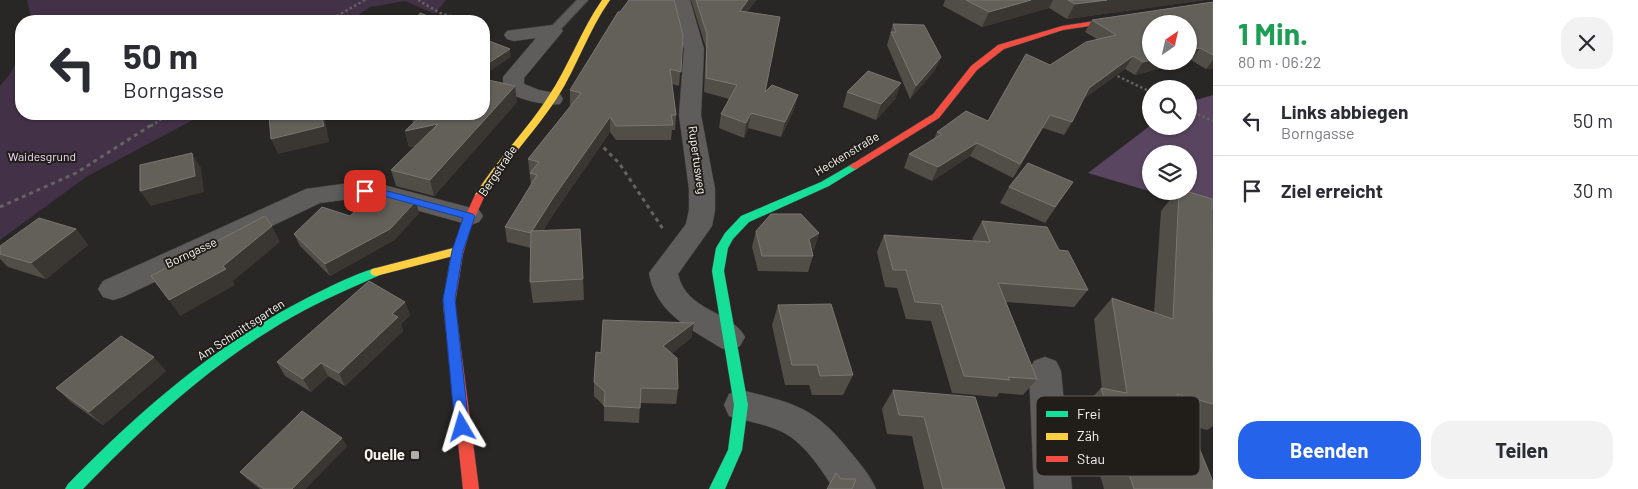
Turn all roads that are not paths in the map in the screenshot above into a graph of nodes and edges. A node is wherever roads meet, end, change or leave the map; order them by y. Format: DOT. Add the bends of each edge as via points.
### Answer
graph roads {
  1 [pos="583,0"];
  2 [pos="606,0"];
  3 [pos="681,0"];
  4 [pos="1137,17"];
  5 [pos="553,31"];
  6 [pos="514,35"];
  7 [pos="552,99"];
  8 [pos="470,216"];
  9 [pos="458,251"];
  10 [pos="113,288"];
  11 [pos="729,337"];
  12 [pos="1046,371"];
  13 [pos="1047,396"];
  14 [pos="740,405"];
  15 [pos="1052,476"];
  16 [pos="73,489"];
  17 [pos="471,489"];
  18 [pos="717,489"];
  19 [pos="857,489"];
  20 [pos="1053,489"];
  1 -- 5 [label="lane"];
  2 -- 7 [label="street, Bergstraße" via="591,22"];
  3 -- 11 [label="street, Rupertusweg" via="694,49 690,115 702,189 702,210 699,226 663,273 663,281 685,310"];
  4 -- 11 [label="street, Heckenstraße" via="1062,28 1001,47 974,68 936,116 825,184 745,219 728,236 718,259"];
  5 -- 6 [label="street"];
  5 -- 7 [label="street" via="513,77 514,87"];
  7 -- 8 [label="street, Bergstraße" via="504,157"];
  8 -- 9 [label="street, Bergstraße"];
  8 -- 10 [label="street, Borngasse" via="380,192 316,195"];
  9 -- 16 [label="street, Am Schmittsgarten" via="369,275 282,318 215,360 153,409"];
  9 -- 17 [label="street, Bergstraße" via="449,299"];
  11 -- 14 [label="street, Heckenstraße"];
  12 -- 13 [label="street"];
  14 -- 18 [label="street, Heckenstraße" via="735,450"];
  14 -- 19 [label="street" via="800,423"];
  15 -- 20 [label="street"];
}
